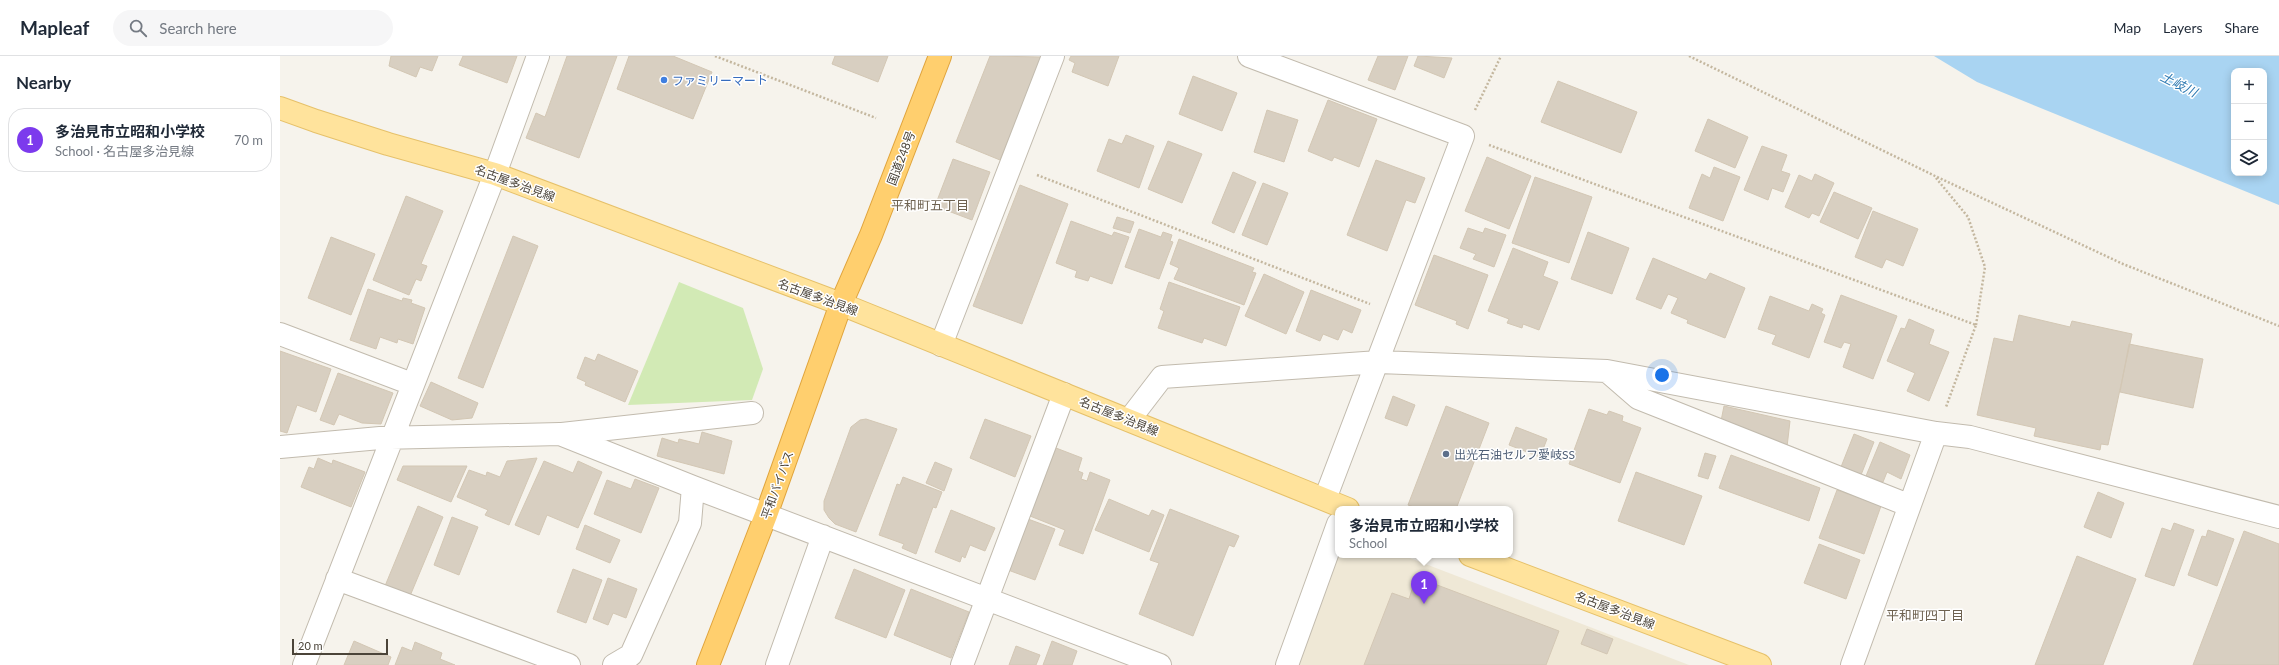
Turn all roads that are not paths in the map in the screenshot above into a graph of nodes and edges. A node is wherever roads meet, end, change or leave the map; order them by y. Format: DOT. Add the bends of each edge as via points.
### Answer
graph roads {
  1 [pos="538,56"];
  2 [pos="940,56"];
  3 [pos="1053,56"];
  4 [pos="1249,56"];
  5 [pos="280,108"];
  6 [pos="495,174"];
  7 [pos="841,304"];
  8 [pos="280,334"];
  9 [pos="940,345"];
  10 [pos="1379,362"];
  11 [pos="1607,371"];
  12 [pos="412,384"];
  13 [pos="1064,394"];
  14 [pos="752,412"];
  15 [pos="1129,420"];
  16 [pos="1936,433"];
  17 [pos="560,434"];
  18 [pos="391,438"];
  19 [pos="280,447"];
  20 [pos="693,487"];
  21 [pos="1908,505"];
  22 [pos="1341,506"];
  23 [pos="1335,508"];
  24 [pos="766,515"];
  25 [pos="2279,517"];
  26 [pos="1335,525"];
  27 [pos="823,536"];
  28 [pos="1478,558"];
  29 [pos="337,579"];
  30 [pos="987,598"];
  31 [pos="304,665"];
  32 [pos="569,665"];
  33 [pos="614,665"];
  34 [pos="708,665"];
  35 [pos="777,665"];
  36 [pos="962,665"];
  37 [pos="1160,665"];
  38 [pos="1288,665"];
  39 [pos="1760,665"];
  40 [pos="1852,665"];
  1 -- 6 [label="street"];
  2 -- 7 [label="highway, 国道248号" via="871,235"];
  3 -- 9 [label="street"];
  4 -- 10 [label="street" via="1463,136"];
  5 -- 6 [label="main road, 名古屋多治見線"];
  6 -- 7 [label="main road, 名古屋多治見線"];
  6 -- 12 [label="street"];
  7 -- 9 [label="main road, 名古屋多治見線"];
  7 -- 24 [label="highway, 平和バイパス"];
  8 -- 12 [label="street"];
  9 -- 13 [label="main road, 名古屋多治見線"];
  10 -- 11 [label="street"];
  10 -- 15 [label="street" via="1162,377"];
  10 -- 22 [label="street"];
  11 -- 16 [label="street"];
  11 -- 21 [label="street" via="1638,398"];
  12 -- 18 [label="street"];
  13 -- 15 [label="main road, 名古屋多治見線"];
  13 -- 30 [label="street"];
  14 -- 17 [label="street"];
  15 -- 23 [label="main road, 名古屋多治見線"];
  16 -- 21 [label="street"];
  16 -- 25 [label="street" via="1970,437"];
  17 -- 18 [label="street"];
  17 -- 20 [label="street"];
  18 -- 19 [label="street"];
  18 -- 29 [label="street"];
  20 -- 24 [label="street"];
  20 -- 33 [label="street" via="690,523 653,607 631,655"];
  21 -- 40 [label="street"];
  24 -- 27 [label="street"];
  24 -- 34 [label="highway, 平和バイパス"];
  26 -- 38 [label="street"];
  27 -- 30 [label="street"];
  27 -- 35 [label="street"];
  28 -- 39 [label="main road, 名古屋多治見線"];
  29 -- 31 [label="street"];
  29 -- 32 [label="street"];
  30 -- 36 [label="street"];
  30 -- 37 [label="street"];
}
